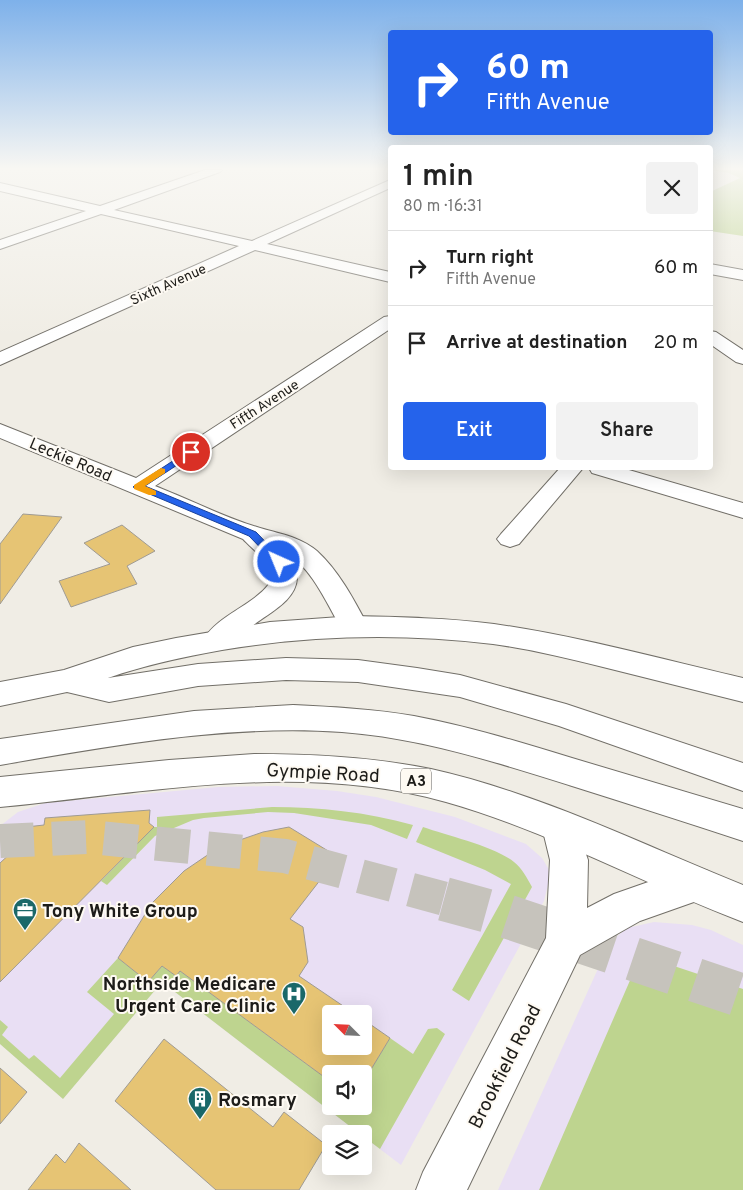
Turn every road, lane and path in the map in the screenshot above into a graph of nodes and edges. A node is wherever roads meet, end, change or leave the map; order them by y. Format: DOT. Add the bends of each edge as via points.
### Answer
graph roads {
  1 [pos="55,226"];
  2 [pos="165,226"];
  3 [pos="298,226"];
  4 [pos="0,245"];
  5 [pos="252,246"];
  6 [pos="713,269"];
  7 [pos="743,275"];
  8 [pos="388,277"];
  9 [pos="388,322"];
  10 [pos="713,338"];
  11 [pos="743,358"];
  12 [pos="0,359"];
  13 [pos="0,430"];
  14 [pos="570,470"];
  15 [pos="607,470"];
  16 [pos="137,487"];
  17 [pos="743,511"];
  18 [pos="252,534"];
  19 [pos="510,540"];
  20 [pos="354,626"];
  21 [pos="218,640"];
  22 [pos="67,681"];
  23 [pos="743,690"];
  24 [pos="0,694"];
  25 [pos="0,752"];
  26 [pos="743,777"];
  27 [pos="6,797"];
  28 [pos="743,825"];
  29 [pos="560,826"];
  30 [pos="694,884"];
  31 [pos="743,904"];
  32 [pos="566,941"];
  33 [pos="441,1190"];
  1 -- 4 [label="main road"];
  2 -- 5 [label="main road"];
  3 -- 5 [label="main road, Sixth Avenue"];
  5 -- 8 [label="main road"];
  5 -- 12 [label="main road, Sixth Avenue"];
  6 -- 7 [label="main road"];
  9 -- 16 [label="main road, Fifth Avenue"];
  10 -- 11 [label="main road"];
  13 -- 16 [label="main road, Leckie Road"];
  14 -- 19 [label="main road"];
  15 -- 17 [label="main road"];
  16 -- 18 [label="main road, Leckie Road"];
  18 -- 20 [label="main road, Leckie Road" via="288,543 304,553 315,563"];
  18 -- 21 [label="main road, Leckie Road" via="279,562 284,571 283,580 270,600"];
  20 -- 21 [label="main road" via="270,632"];
  20 -- 23 [label="main road" via="420,627 494,634 559,646"];
  21 -- 22 [label="main road" via="133,658"];
  22 -- 24 [label="main road"];
  22 -- 26 [label="main road" via="109,690 198,675 286,669 358,671 417,678 460,686 566,716"];
  25 -- 28 [label="main road" via="182,723 240,719 341,720 390,725 499,749"];
  27 -- 29 [label="main road, Gympie Road / A3" via="229,769 305,768 444,786"];
  29 -- 30 [label="main road, Gympie Road / A3"];
  29 -- 32 [label="main road, Brookfield Road" via="568,860"];
  30 -- 31 [label="main road, Gympie Road / A3"];
  30 -- 32 [label="main road" via="628,907"];
  32 -- 33 [label="main road, Brookfield Road"];
}
